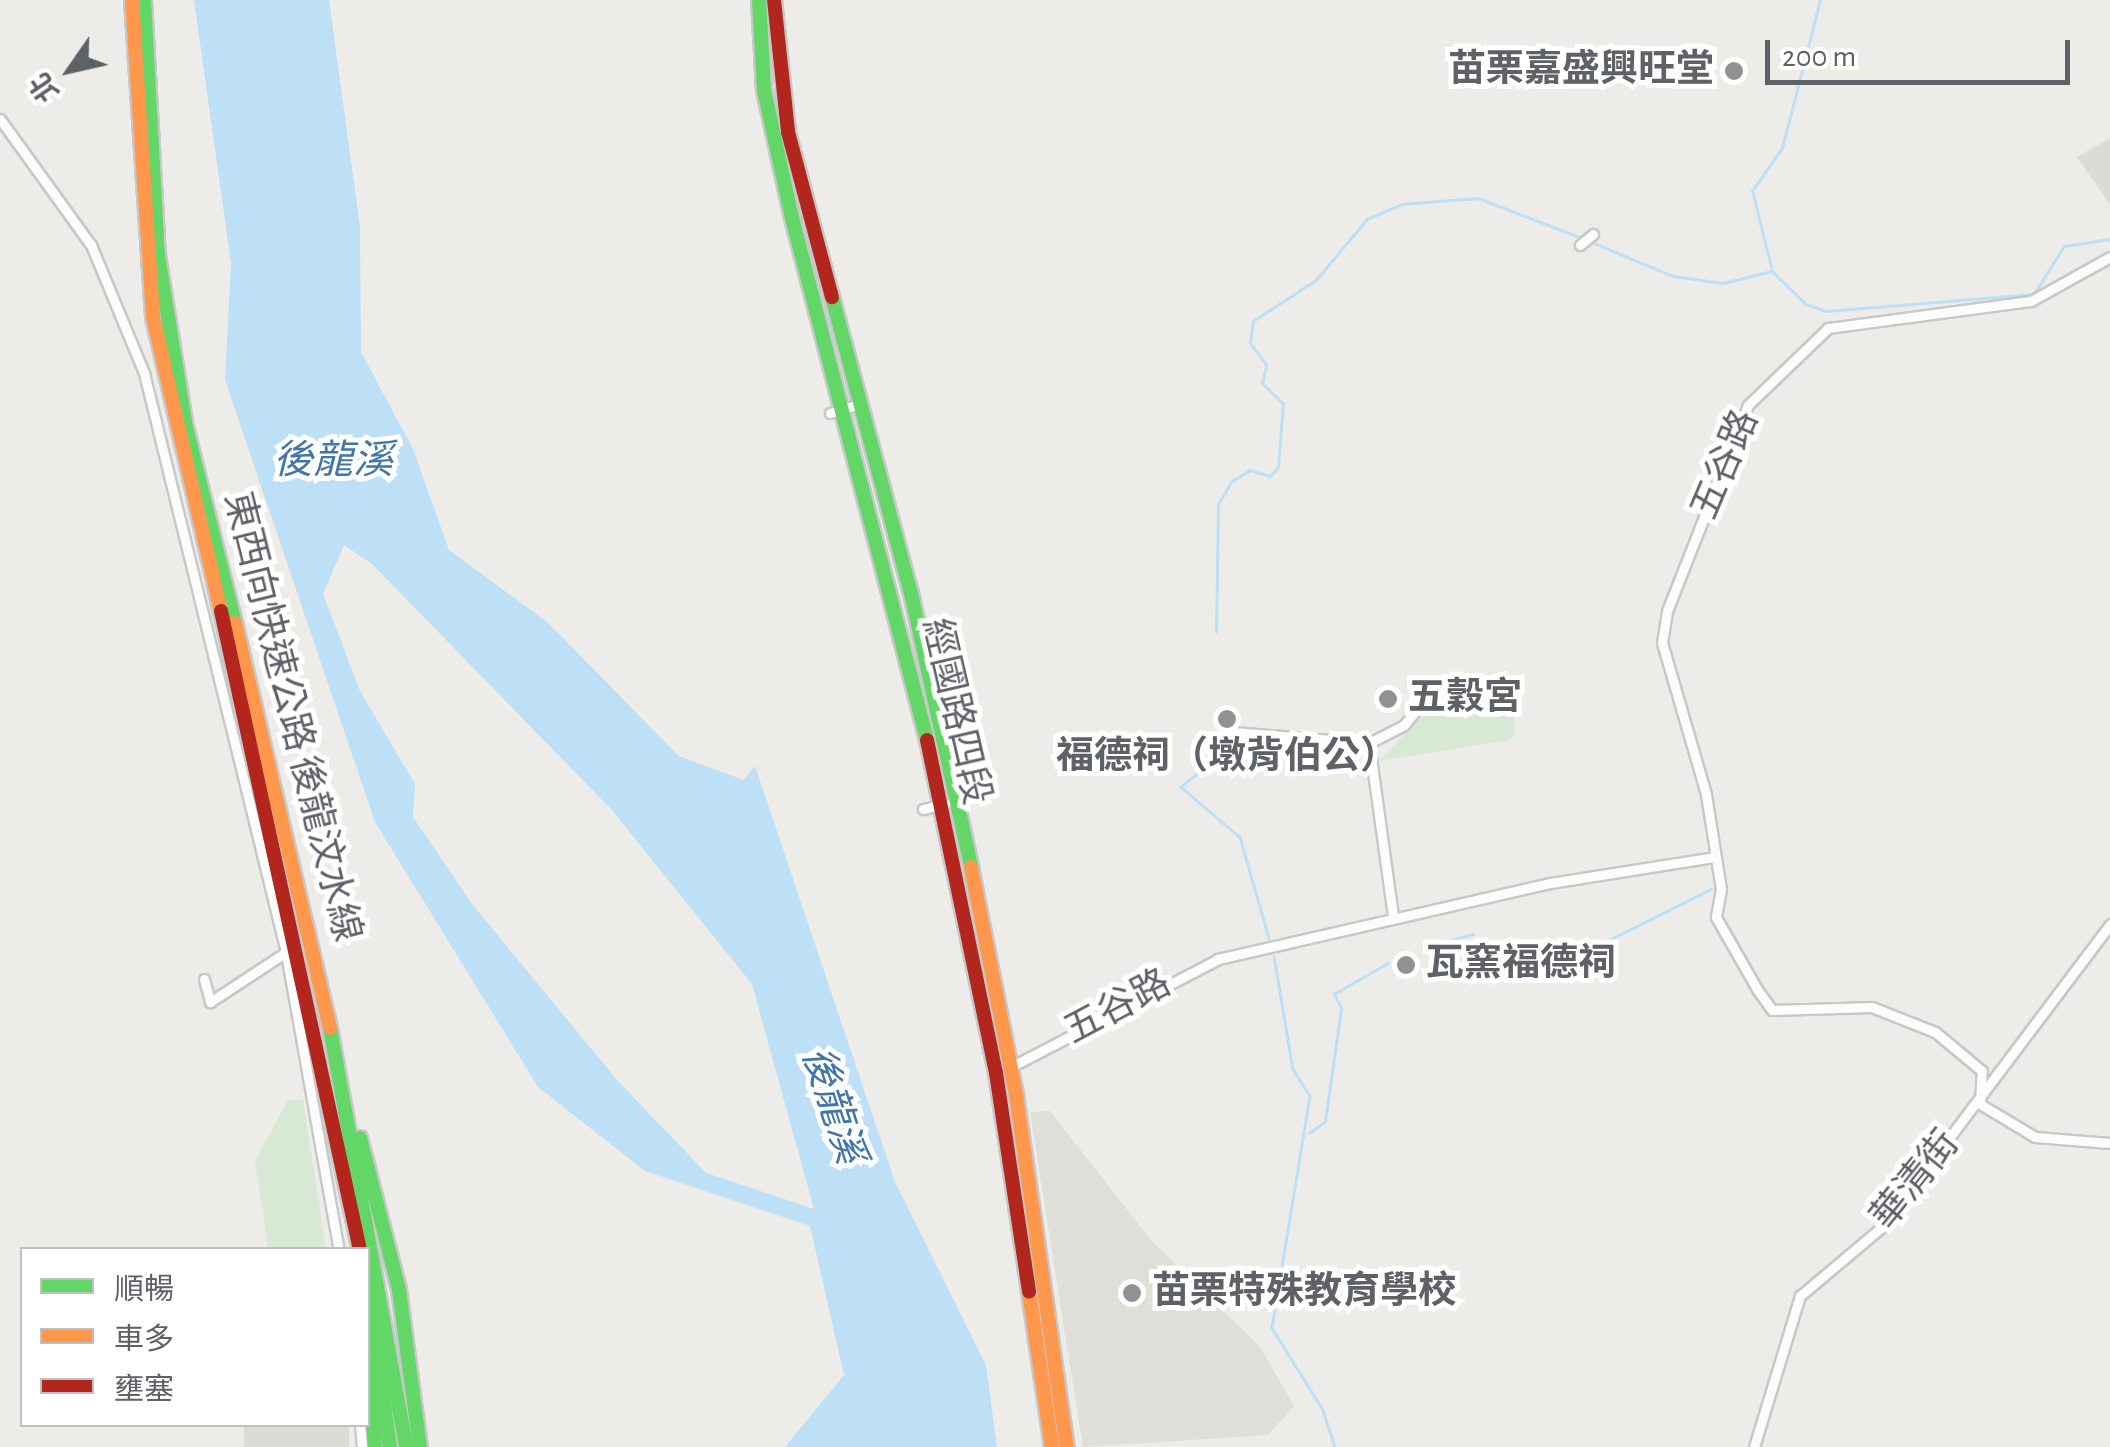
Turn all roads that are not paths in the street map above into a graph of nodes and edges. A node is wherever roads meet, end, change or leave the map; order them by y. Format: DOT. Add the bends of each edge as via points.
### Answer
graph roads {
  1 [pos="132,0"];
  2 [pos="144,0"];
  3 [pos="759,0"];
  4 [pos="774,0"];
  5 [pos="0,119"];
  6 [pos="1593,234"];
  7 [pos="1580,246"];
  8 [pos="2110,257"];
  9 [pos="845,408"];
  10 [pos="1436,686"];
  11 [pos="1233,732"];
  12 [pos="1369,744"];
  13 [pos="950,803"];
  14 [pos="923,809"];
  15 [pos="1714,857"];
  16 [pos="1393,917"];
  17 [pos="2110,924"];
  18 [pos="282,954"];
  19 [pos="204,979"];
  20 [pos="1004,1070"];
  21 [pos="1980,1104"];
  22 [pos="353,1125"];
  23 [pos="2110,1143"];
  24 [pos="345,1158"];
  25 [pos="338,1247"];
  26 [pos="350,1247"];
  27 [pos="360,1247"];
  28 [pos="370,1306"];
  29 [pos="370,1388"];
  30 [pos="375,1447"];
  31 [pos="390,1447"];
  32 [pos="406,1447"];
  33 [pos="420,1447"];
  34 [pos="1052,1447"];
  35 [pos="1068,1447"];
  36 [pos="1754,1447"];
  1 -- 24 [label="main road, 東西向快速公路 後龍汶水線" via="146,259 174,431"];
  2 -- 22 [label="main road, 東西向快速公路 後龍汶水線" via="158,256 183,408"];
  3 -- 9 [label="main road, 經國路四段" via="764,90"];
  4 -- 9 [label="main road, 經國路四段" via="788,132"];
  5 -- 18 [label="street" via="91,245 144,373"];
  6 -- 7 [label="street"];
  8 -- 15 [label="street, 五谷路" via="2031,301 1902,312 1828,328 1748,405 1667,611 1662,643 1706,794"];
  9 -- 13 [label="main road, 經國路四段"];
  10 -- 12 [label="street" via="1404,724"];
  11 -- 12 [label="street"];
  12 -- 16 [label="street"];
  13 -- 14 [label="street"];
  13 -- 20 [label="main road, 經國路四段"];
  15 -- 16 [label="street, 五谷路"];
  15 -- 21 [label="street, 五谷路" via="1721,889 1716,916 1772,1010 1872,1007 1918,1024 1982,1071"];
  16 -- 20 [label="street, 五谷路" via="1177,975"];
  17 -- 21 [label="street, 華清街"];
  18 -- 19 [label="street" via="210,1002"];
  18 -- 25 [label="street"];
  20 -- 34 [label="main road, 經國路四段"];
  20 -- 35 [label="main road, 經國路四段"];
  21 -- 23 [label="street" via="2035,1137"];
  21 -- 36 [label="street, 華清街" via="1882,1227 1800,1296"];
  22 -- 32 [label="main road, 東西向快速公路 後龍汶水線"];
  22 -- 33 [label="main road" via="378,1180"];
  24 -- 26 [label="main road"];
  24 -- 27 [label="main road, 東西向快速公路 後龍汶水線"];
  28 -- 31 [label="main road"];
  29 -- 30 [label="main road"];
}
